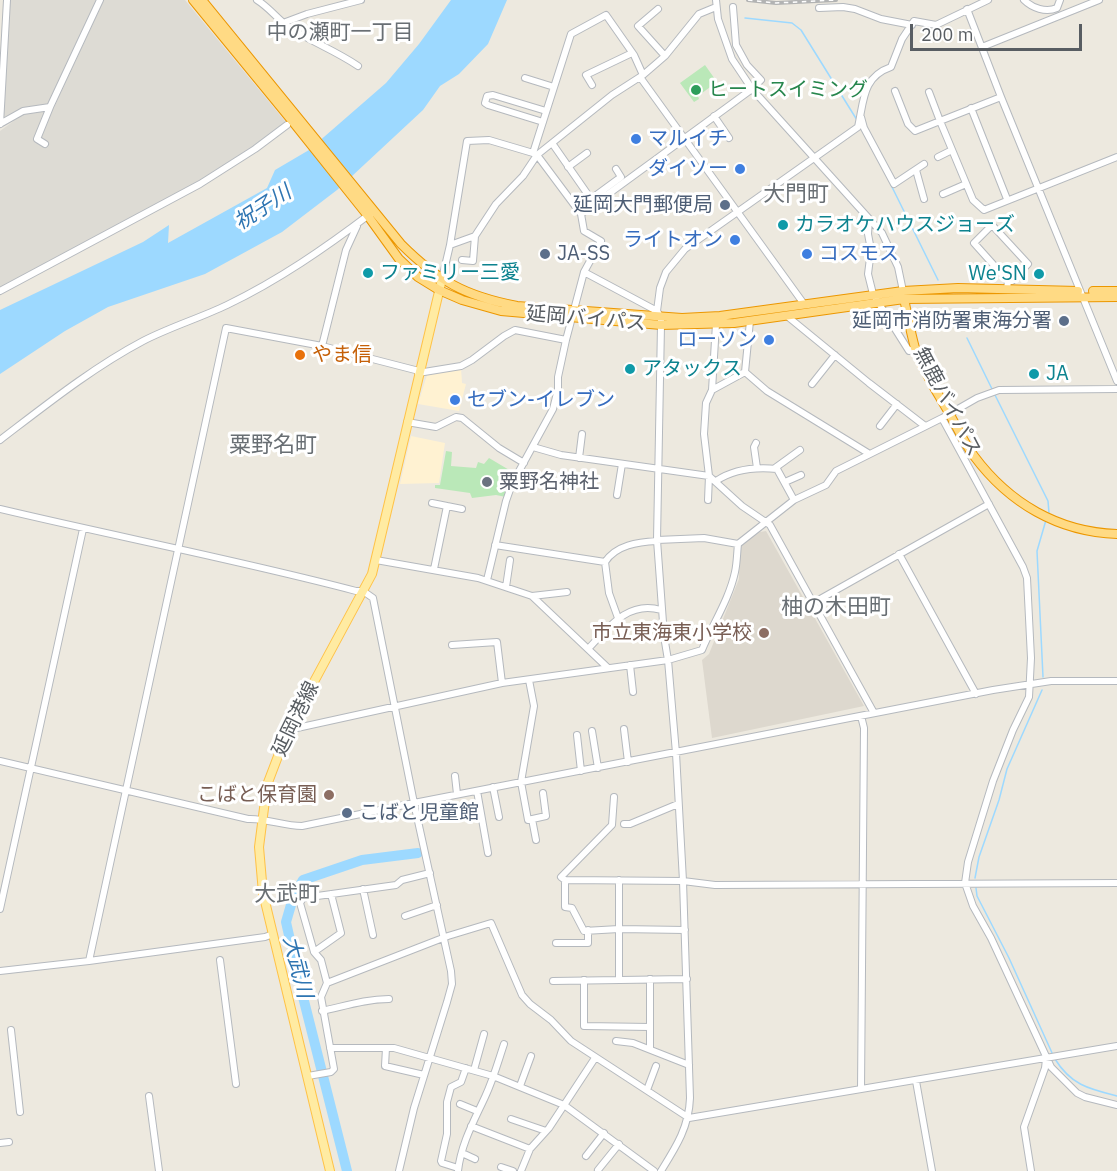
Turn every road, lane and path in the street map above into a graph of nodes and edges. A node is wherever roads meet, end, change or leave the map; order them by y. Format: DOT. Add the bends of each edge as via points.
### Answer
graph roads {
  1 [pos="7,0"];
  2 [pos="100,0"];
  3 [pos="193,0"];
  4 [pos="202,0"];
  5 [pos="257,0"];
  6 [pos="362,0"];
  7 [pos="988,0"];
  8 [pos="1024,0"];
  9 [pos="1060,0"];
  10 [pos="1099,0"];
  11 [pos="716,3"];
  12 [pos="733,7"];
  13 [pos="819,8"];
  14 [pos="657,9"];
  15 [pos="967,9"];
  16 [pos="283,23"];
  17 [pos="912,25"];
  18 [pos="3,26"];
  19 [pos="982,47"];
  20 [pos="632,52"];
  21 [pos="665,56"];
  22 [pos="358,66"];
  23 [pos="642,76"];
  24 [pos="525,78"];
  25 [pos="592,85"];
  26 [pos="554,87"];
  27 [pos="752,89"];
  28 [pos="895,91"];
  29 [pos="929,92"];
  30 [pos="1001,97"];
  31 [pos="50,107"];
  32 [pos="971,108"];
  33 [pos="546,111"];
  34 [pos="714,116"];
  35 [pos="860,116"];
  36 [pos="292,121"];
  37 [pos="940,121"];
  38 [pos="543,122"];
  39 [pos="0,124"];
  40 [pos="685,138"];
  41 [pos="729,138"];
  42 [pos="552,143"];
  43 [pos="45,144"];
  44 [pos="952,150"];
  45 [pos="587,153"];
  46 [pos="535,154"];
  47 [pos="938,157"];
  48 [pos="1117,157"];
  49 [pos="813,158"];
  50 [pos="924,164"];
  51 [pos="568,167"];
  52 [pos="616,169"];
  53 [pos="916,170"];
  54 [pos="966,184"];
  55 [pos="1038,188"];
  56 [pos="943,194"];
  57 [pos="924,199"];
  58 [pos="1007,199"];
  59 [pos="739,212"];
  60 [pos="366,213"];
  61 [pos="581,214"];
  62 [pos="869,219"];
  63 [pos="475,236"];
  64 [pos="450,245"];
  65 [pos="462,260"];
  66 [pos="584,272"];
  67 [pos="442,279"];
  68 [pos="1008,285"];
  69 [pos="439,290"];
  70 [pos="0,291"];
  71 [pos="1117,291"];
  72 [pos="1082,293"];
  73 [pos="873,294"];
  74 [pos="904,295"];
  75 [pos="1117,297"];
  76 [pos="879,303"];
  77 [pos="804,304"];
  78 [pos="573,314"];
  79 [pos="786,316"];
  80 [pos="659,318"];
  81 [pos="750,321"];
  82 [pos="716,324"];
  83 [pos="566,340"];
  84 [pos="322,346"];
  85 [pos="916,348"];
  86 [pos="835,355"];
  87 [pos="419,372"];
  88 [pos="745,372"];
  89 [pos="1117,381"];
  90 [pos="812,384"];
  91 [pos="1117,389"];
  92 [pos="712,390"];
  93 [pos="897,404"];
  94 [pos="946,416"];
  95 [pos="407,422"];
  96 [pos="880,426"];
  97 [pos="925,426"];
  98 [pos="582,434"];
  99 [pos="0,440"];
  100 [pos="756,443"];
  101 [pos="533,447"];
  102 [pos="800,450"];
  103 [pos="868,453"];
  104 [pos="579,458"];
  105 [pos="524,463"];
  106 [pos="622,464"];
  107 [pos="757,468"];
  108 [pos="775,468"];
  109 [pos="658,469"];
  110 [pos="801,475"];
  111 [pos="709,476"];
  112 [pos="716,481"];
  113 [pos="785,482"];
  114 [pos="617,495"];
  115 [pos="708,500"];
  116 [pos="794,500"];
  117 [pos="432,503"];
  118 [pos="989,504"];
  119 [pos="447,506"];
  120 [pos="0,509"];
  121 [pos="462,509"];
  122 [pos="766,523"];
  123 [pos="83,529"];
  124 [pos="1117,534"];
  125 [pos="657,541"];
  126 [pos="738,544"];
  127 [pos="495,545"];
  128 [pos="178,548"];
  129 [pos="899,554"];
  130 [pos="376,560"];
  131 [pos="510,560"];
  132 [pos="605,562"];
  133 [pos="434,570"];
  134 [pos="487,580"];
  135 [pos="506,587"];
  136 [pos="363,591"];
  137 [pos="567,592"];
  138 [pos="532,596"];
  139 [pos="813,603"];
  140 [pos="661,610"];
  141 [pos="618,618"];
  142 [pos="452,645"];
  143 [pos="588,649"];
  144 [pos="668,660"];
  145 [pos="630,665"];
  146 [pos="608,668"];
  147 [pos="529,680"];
  148 [pos="1117,681"];
  149 [pos="502,683"];
  150 [pos="1029,684"];
  151 [pos="633,692"];
  152 [pos="976,694"];
  153 [pos="395,707"];
  154 [pos="874,713"];
  155 [pos="861,716"];
  156 [pos="624,729"];
  157 [pos="288,730"];
  158 [pos="592,731"];
  159 [pos="577,735"];
  160 [pos="676,753"];
  161 [pos="0,761"];
  162 [pos="628,762"];
  163 [pos="598,768"];
  164 [pos="31,769"];
  165 [pos="581,771"];
  166 [pos="455,776"];
  167 [pos="520,782"];
  168 [pos="493,787"];
  169 [pos="126,790"];
  170 [pos="477,791"];
  171 [pos="543,793"];
  172 [pos="457,794"];
  173 [pos="614,797"];
  174 [pos="414,803"];
  175 [pos="678,804"];
  176 [pos="499,817"];
  177 [pos="262,819"];
  178 [pos="532,819"];
  179 [pos="624,824"];
  180 [pos="536,840"];
  181 [pos="488,854"];
  182 [pos="430,873"];
  183 [pos="565,880"];
  184 [pos="619,880"];
  185 [pos="683,881"];
  186 [pos="862,883"];
  187 [pos="966,883"];
  188 [pos="1117,883"];
  189 [pos="363,889"];
  190 [pos="331,894"];
  191 [pos="437,905"];
  192 [pos="0,909"];
  193 [pos="405,916"];
  194 [pos="619,929"];
  195 [pos="588,930"];
  196 [pos="685,930"];
  197 [pos="273,934"];
  198 [pos="373,934"];
  199 [pos="444,938"];
  200 [pos="556,943"];
  201 [pos="314,952"];
  202 [pos="220,960"];
  203 [pos="89,961"];
  204 [pos="0,970"];
  205 [pos="650,979"];
  206 [pos="687,979"];
  207 [pos="584,980"];
  208 [pos="619,980"];
  209 [pos="553,981"];
  210 [pos="327,983"];
  211 [pos="389,999"];
  212 [pos="322,1011"];
  213 [pos="650,1027"];
  214 [pos="11,1030"];
  215 [pos="484,1034"];
  216 [pos="616,1041"];
  217 [pos="504,1044"];
  218 [pos="1117,1046"];
  219 [pos="330,1048"];
  220 [pos="386,1048"];
  221 [pos="650,1049"];
  222 [pos="531,1056"];
  223 [pos="430,1058"];
  224 [pos="595,1058"];
  225 [pos="1047,1059"];
  226 [pos="689,1065"];
  227 [pos="656,1066"];
  228 [pos="466,1068"];
  229 [pos="474,1070"];
  230 [pos="424,1075"];
  231 [pos="308,1076"];
  232 [pos="493,1076"];
  233 [pos="916,1081"];
  234 [pos="236,1084"];
  235 [pos="520,1086"];
  236 [pos="861,1089"];
  237 [pos="647,1090"];
  238 [pos="149,1096"];
  239 [pos="460,1104"];
  240 [pos="564,1105"];
  241 [pos="1117,1105"];
  242 [pos="477,1111"];
  243 [pos="20,1112"];
  244 [pos="688,1118"];
  245 [pos="511,1119"];
  246 [pos="471,1126"];
  247 [pos="546,1131"];
  248 [pos="604,1133"];
  249 [pos="9,1142"];
  250 [pos="0,1143"];
  251 [pos="619,1144"];
  252 [pos="530,1149"];
  253 [pos="462,1153"];
  254 [pos="586,1156"];
  255 [pos="475,1159"];
  256 [pos="501,1167"];
  257 [pos="458,1169"];
  258 [pos="598,1170"];
  259 [pos="159,1171"];
  260 [pos="330,1171"];
  261 [pos="399,1171"];
  262 [pos="513,1171"];
  263 [pos="521,1171"];
  264 [pos="654,1171"];
  265 [pos="661,1171"];
  266 [pos="932,1171"];
  267 [pos="1031,1171"];
  1 -- 18 [label="street"];
  2 -- 31 [label="street"];
  3 -- 36 [label="highway, 延岡バイパス"];
  4 -- 36 [label="highway, 延岡バイパス"];
  5 -- 16 [label="street"];
  6 -- 16 [label="street"];
  7 -- 15 [label="street"];
  8 -- 9 [label="street" via="1051,11"];
  10 -- 19 [label="street"];
  11 -- 21 [label="street" via="699,14"];
  11 -- 27 [label="street" via="723,38"];
  12 -- 27 [label="street" via="736,45 761,80"];
  13 -- 17 [label="street" via="843,7"];
  14 -- 21 [label="street" via="638,26"];
  15 -- 17 [label="street" via="936,25 914,21"];
  15 -- 19 [label="street"];
  16 -- 22 [label="street"];
  17 -- 35 [label="street" via="891,67 871,80"];
  18 -- 39 [label="street"];
  19 -- 30 [label="street"];
  20 -- 23 [label="street"];
  20 -- 25 [label="street" via="586,75"];
  20 -- 26 [label="street" via="606,15 571,34"];
  21 -- 23 [label="street"];
  23 -- 40 [label="street"];
  23 -- 42 [label="street"];
  24 -- 26 [label="street"];
  26 -- 33 [label="street"];
  27 -- 34 [label="street"];
  27 -- 49 [label="street"];
  28 -- 37 [label="street" via="908,124 915,131"];
  29 -- 37 [label="street"];
  30 -- 32 [label="street"];
  30 -- 55 [label="street"];
  31 -- 39 [label="street" via="23,111"];
  31 -- 43 [label="street" via="37,139"];
  32 -- 37 [label="street"];
  32 -- 58 [label="street"];
  33 -- 38 [label="street"];
  33 -- 38 [label="street" via="492,96 487,96 485,103"];
  34 -- 40 [label="street"];
  34 -- 41 [label="street"];
  35 -- 49 [label="street" via="858,127"];
  35 -- 53 [label="street" via="894,184"];
  36 -- 60 [label="highway, 延岡バイパス"];
  36 -- 70 [label="street" via="255,150 200,184"];
  37 -- 44 [label="street"];
  38 -- 46 [label="street"];
  40 -- 59 [label="street"];
  40 -- 61 [label="street"];
  42 -- 46 [label="street"];
  42 -- 51 [label="street"];
  44 -- 47 [label="street"];
  44 -- 54 [label="street"];
  45 -- 51 [label="street"];
  46 -- 61 [label="street"];
  46 -- 63 [label="street" via="523,176 496,204"];
  46 -- 64 [label="street" via="489,140 467,141"];
  48 -- 55 [label="street"];
  49 -- 59 [label="street"];
  49 -- 62 [label="street"];
  50 -- 53 [label="street"];
  51 -- 52 [label="street" via="591,200 621,177"];
  53 -- 57 [label="street"];
  54 -- 56 [label="street"];
  54 -- 58 [label="street" via="973,200 984,210"];
  55 -- 58 [label="street"];
  55 -- 72 [label="street"];
  59 -- 77 [label="street"];
  59 -- 80 [label="street" via="685,249 666,272 660,288"];
  60 -- 67 [label="highway, 延岡バイパス"];
  60 -- 69 [label="highway, 延岡バイパス" via="399,258"];
  60 -- 84 [label="street" via="346,250"];
  60 -- 99 [label="street" via="288,271 104,364"];
  61 -- 66 [label="street" via="584,231 601,241"];
  62 -- 73 [label="street" via="868,274"];
  62 -- 74 [label="street" via="891,249"];
  63 -- 64 [label="street"];
  63 -- 65 [label="street" via="473,261"];
  64 -- 67 [label="street"];
  66 -- 78 [label="street"];
  66 -- 80 [label="street"];
  67 -- 69 [label="main road, 延岡港線"];
  67 -- 78 [label="highway, 延岡バイパス" via="493,301"];
  68 -- 68 [label="street" via="1028,264 992,225 974,243"];
  68 -- 72 [label="highway, 延岡バイパス"];
  68 -- 74 [label="highway, 延岡バイパス"];
  69 -- 78 [label="highway, 延岡バイパス" via="501,312"];
  69 -- 87 [label="main road, 延岡港線"];
  71 -- 72 [label="highway, 延岡バイパス"];
  72 -- 74 [label="highway, 延岡バイパス"];
  72 -- 75 [label="highway, 延岡バイパス"];
  72 -- 89 [label="street"];
  73 -- 74 [label="highway, 延岡バイパス"];
  73 -- 76 [label="street"];
  73 -- 77 [label="highway, 延岡バイパス"];
  74 -- 76 [label="highway, 延岡バイパス"];
  74 -- 85 [label="highway, 無鹿バイパス"];
  76 -- 79 [label="highway, 延岡バイパス"];
  76 -- 85 [label="street" via="909,351"];
  77 -- 80 [label="highway, 延岡バイパス" via="720,316"];
  78 -- 80 [label="highway, 延岡バイパス"];
  78 -- 83 [label="street"];
  79 -- 81 [label="highway, 延岡バイパス"];
  79 -- 86 [label="street"];
  80 -- 82 [label="highway, 延岡バイパス"];
  80 -- 109 [label="street"];
  81 -- 82 [label="highway, 延岡バイパス"];
  81 -- 88 [label="street"];
  82 -- 92 [label="street"];
  83 -- 87 [label="street" via="515,330 461,366"];
  83 -- 101 [label="street" via="556,398"];
  84 -- 87 [label="street"];
  84 -- 128 [label="street" via="226,328"];
  85 -- 94 [label="highway, 無鹿バイパス"];
  86 -- 90 [label="street"];
  86 -- 93 [label="street"];
  87 -- 95 [label="main road, 延岡港線"];
  88 -- 92 [label="street"];
  88 -- 103 [label="street" via="767,391"];
  91 -- 94 [label="street" via="997,390"];
  92 -- 111 [label="street" via="706,403 704,434"];
  93 -- 96 [label="street"];
  93 -- 97 [label="street"];
  94 -- 97 [label="street"];
  94 -- 118 [label="street"];
  94 -- 124 [label="highway, 無鹿バイパス" via="972,455 999,486 1024,506 1054,521"];
  95 -- 105 [label="street" via="436,427 462,418"];
  95 -- 130 [label="main road, 延岡港線"];
  97 -- 103 [label="street"];
  98 -- 104 [label="street"];
  100 -- 107 [label="street"];
  101 -- 104 [label="street"];
  101 -- 105 [label="street"];
  102 -- 108 [label="street"];
  103 -- 116 [label="street" via="836,471 826,485"];
  104 -- 106 [label="street"];
  105 -- 127 [label="street" via="506,501"];
  106 -- 109 [label="street"];
  106 -- 114 [label="street"];
  107 -- 108 [label="street"];
  107 -- 112 [label="street"];
  108 -- 113 [label="street"];
  109 -- 111 [label="street"];
  109 -- 125 [label="street"];
  110 -- 113 [label="street"];
  111 -- 112 [label="street"];
  111 -- 115 [label="street"];
  112 -- 122 [label="street"];
  113 -- 116 [label="street"];
  116 -- 122 [label="street"];
  117 -- 119 [label="street"];
  118 -- 129 [label="street"];
  118 -- 150 [label="street" via="1027,578"];
  119 -- 121 [label="street"];
  119 -- 133 [label="street"];
  120 -- 123 [label="street"];
  122 -- 126 [label="street"];
  122 -- 139 [label="street"];
  123 -- 128 [label="street"];
  123 -- 164 [label="street"];
  125 -- 126 [label="street" via="704,538"];
  125 -- 132 [label="street" via="618,549"];
  125 -- 140 [label="street"];
  126 -- 144 [label="street" via="735,574 702,651"];
  127 -- 132 [label="street"];
  127 -- 134 [label="street"];
  128 -- 136 [label="street"];
  128 -- 169 [label="street"];
  129 -- 139 [label="street"];
  129 -- 152 [label="street"];
  130 -- 133 [label="street"];
  130 -- 136 [label="main road, 延岡港線"];
  131 -- 135 [label="street"];
  132 -- 141 [label="street" via="609,593"];
  133 -- 134 [label="street"];
  134 -- 135 [label="street"];
  135 -- 138 [label="street"];
  136 -- 153 [label="street" via="373,598"];
  136 -- 157 [label="main road, 延岡港線"];
  137 -- 138 [label="street"];
  138 -- 143 [label="street"];
  139 -- 154 [label="street"];
  140 -- 141 [label="street" via="634,609"];
  140 -- 144 [label="street"];
  141 -- 143 [label="street"];
  142 -- 149 [label="street" via="496,642"];
  143 -- 146 [label="street"];
  144 -- 145 [label="street"];
  144 -- 160 [label="street"];
  145 -- 146 [label="street"];
  145 -- 151 [label="street"];
  146 -- 147 [label="street"];
  147 -- 149 [label="street"];
  147 -- 167 [label="street" via="534,706"];
  148 -- 150 [label="street"];
  149 -- 153 [label="street"];
  150 -- 152 [label="street"];
  150 -- 187 [label="street" via="1029,698 993,781 968,862"];
  152 -- 154 [label="street"];
  153 -- 157 [label="street"];
  153 -- 174 [label="street"];
  154 -- 155 [label="street"];
  155 -- 160 [label="street"];
  155 -- 186 [label="street"];
  156 -- 162 [label="street"];
  157 -- 177 [label="main road, 延岡港線" via="267,785"];
  158 -- 163 [label="street"];
  159 -- 165 [label="street"];
  160 -- 162 [label="street"];
  160 -- 175 [label="street"];
  161 -- 164 [label="street"];
  162 -- 163 [label="street"];
  163 -- 165 [label="street"];
  164 -- 169 [label="street"];
  164 -- 192 [label="street"];
  165 -- 167 [label="street"];
  166 -- 172 [label="street"];
  167 -- 168 [label="street"];
  167 -- 178 [label="street" via="528,820"];
  168 -- 170 [label="street"];
  168 -- 176 [label="street"];
  169 -- 177 [label="street"];
  169 -- 203 [label="street"];
  170 -- 172 [label="street"];
  170 -- 181 [label="street"];
  171 -- 178 [label="street" via="546,816"];
  172 -- 174 [label="street"];
  173 -- 183 [label="street" via="612,825 561,876"];
  174 -- 177 [label="street" via="302,826"];
  174 -- 182 [label="street"];
  175 -- 179 [label="street"];
  175 -- 185 [label="street"];
  177 -- 197 [label="main road, 延岡港線" via="261,874"];
  178 -- 180 [label="street"];
  182 -- 189 [label="street" via="396,885"];
  182 -- 191 [label="street"];
  183 -- 184 [label="street"];
  183 -- 195 [label="street" via="565,908 572,908 584,931"];
  184 -- 185 [label="street"];
  184 -- 194 [label="street"];
  185 -- 186 [label="street" via="715,885"];
  185 -- 196 [label="street"];
  186 -- 187 [label="street"];
  186 -- 236 [label="street"];
  187 -- 188 [label="street"];
  187 -- 225 [label="street"];
  189 -- 190 [label="street"];
  189 -- 198 [label="street"];
  190 -- 201 [label="street" via="341,933"];
  190 -- 201 [label="street" via="303,898 300,903"];
  191 -- 193 [label="street"];
  191 -- 199 [label="street"];
  194 -- 195 [label="street"];
  194 -- 196 [label="street"];
  194 -- 208 [label="street"];
  195 -- 200 [label="street" via="588,943"];
  196 -- 206 [label="street"];
  197 -- 203 [label="street"];
  197 -- 231 [label="main road, 延岡港線"];
  199 -- 210 [label="street"];
  199 -- 223 [label="street" via="452,984"];
  199 -- 224 [label="street" via="491,923 522,995"];
  201 -- 210 [label="street" via="321,960"];
  202 -- 234 [label="street"];
  203 -- 204 [label="street"];
  205 -- 206 [label="street"];
  205 -- 208 [label="street"];
  205 -- 213 [label="street"];
  206 -- 226 [label="street"];
  207 -- 208 [label="street"];
  207 -- 209 [label="street"];
  207 -- 213 [label="street" via="584,1026"];
  210 -- 212 [label="street" via="321,997"];
  211 -- 212 [label="street" via="370,999"];
  212 -- 219 [label="street"];
  213 -- 221 [label="street"];
  214 -- 243 [label="street"];
  215 -- 229 [label="street"];
  216 -- 221 [label="street"];
  217 -- 232 [label="street"];
  218 -- 225 [label="street"];
  219 -- 220 [label="street"];
  219 -- 231 [label="street" via="334,1069"];
  220 -- 223 [label="street"];
  220 -- 230 [label="street" via="385,1066"];
  221 -- 226 [label="street"];
  222 -- 235 [label="street"];
  223 -- 228 [label="street"];
  223 -- 230 [label="street"];
  224 -- 237 [label="street"];
  224 -- 240 [label="street"];
  225 -- 233 [label="street"];
  225 -- 241 [label="street" via="1077,1093"];
  225 -- 267 [label="street" via="1024,1127"];
  226 -- 244 [label="street"];
  227 -- 237 [label="street"];
  228 -- 229 [label="street"];
  228 -- 257 [label="street" via="461,1082 451,1087 441,1161"];
  229 -- 232 [label="street"];
  230 -- 261 [label="street"];
  231 -- 260 [label="main road, 延岡港線"];
  232 -- 235 [label="street"];
  232 -- 242 [label="street"];
  233 -- 236 [label="street"];
  233 -- 266 [label="street"];
  235 -- 240 [label="street"];
  236 -- 244 [label="street"];
  237 -- 244 [label="street"];
  238 -- 259 [label="street"];
  239 -- 242 [label="street"];
  240 -- 247 [label="street"];
  240 -- 248 [label="street"];
  242 -- 246 [label="street"];
  244 -- 265 [label="street"];
  245 -- 247 [label="street"];
  246 -- 252 [label="street"];
  246 -- 253 [label="street"];
  247 -- 252 [label="street"];
  248 -- 251 [label="street"];
  248 -- 254 [label="street"];
  249 -- 250 [label="street"];
  251 -- 258 [label="street"];
  251 -- 264 [label="street"];
  252 -- 263 [label="street"];
  253 -- 255 [label="street"];
  253 -- 257 [label="street"];
  256 -- 262 [label="street"];
}
